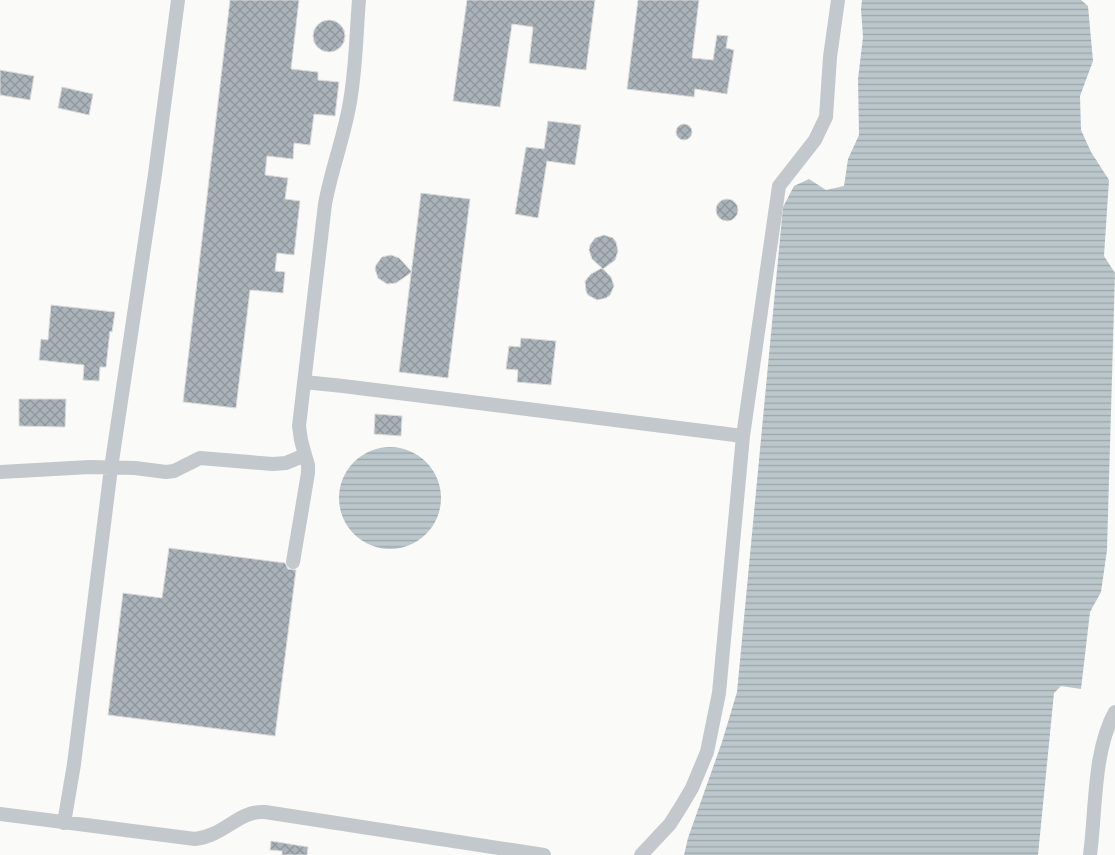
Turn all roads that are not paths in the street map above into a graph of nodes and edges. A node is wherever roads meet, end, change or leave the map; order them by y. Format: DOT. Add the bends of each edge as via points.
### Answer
graph roads {
  1 [pos="178,0"];
  2 [pos="359,0"];
  3 [pos="838,0"];
  4 [pos="304,382"];
  5 [pos="743,436"];
  6 [pos="305,455"];
  7 [pos="111,468"];
  8 [pos="0,472"];
  9 [pos="293,562"];
  10 [pos="1115,712"];
  11 [pos="0,814"];
  12 [pos="64,823"];
  13 [pos="544,855"];
  14 [pos="641,855"];
  15 [pos="1090,855"];
  1 -- 7 [label="street"];
  2 -- 4 [label="street" via="349,109 325,204"];
  3 -- 5 [label="street" via="826,117 815,140 779,186"];
  4 -- 5 [label="street"];
  4 -- 6 [label="street" via="299,426"];
  5 -- 14 [label="street" via="718,693 707,752 682,806"];
  6 -- 7 [label="street" via="286,463 273,464 208,457 166,472"];
  6 -- 9 [label="street" via="308,473"];
  7 -- 8 [label="street"];
  7 -- 12 [label="street"];
  10 -- 15 [label="street" via="1101,756"];
  11 -- 12 [label="street"];
  12 -- 13 [label="street" via="195,839 218,833 247,814 265,812"];
}
